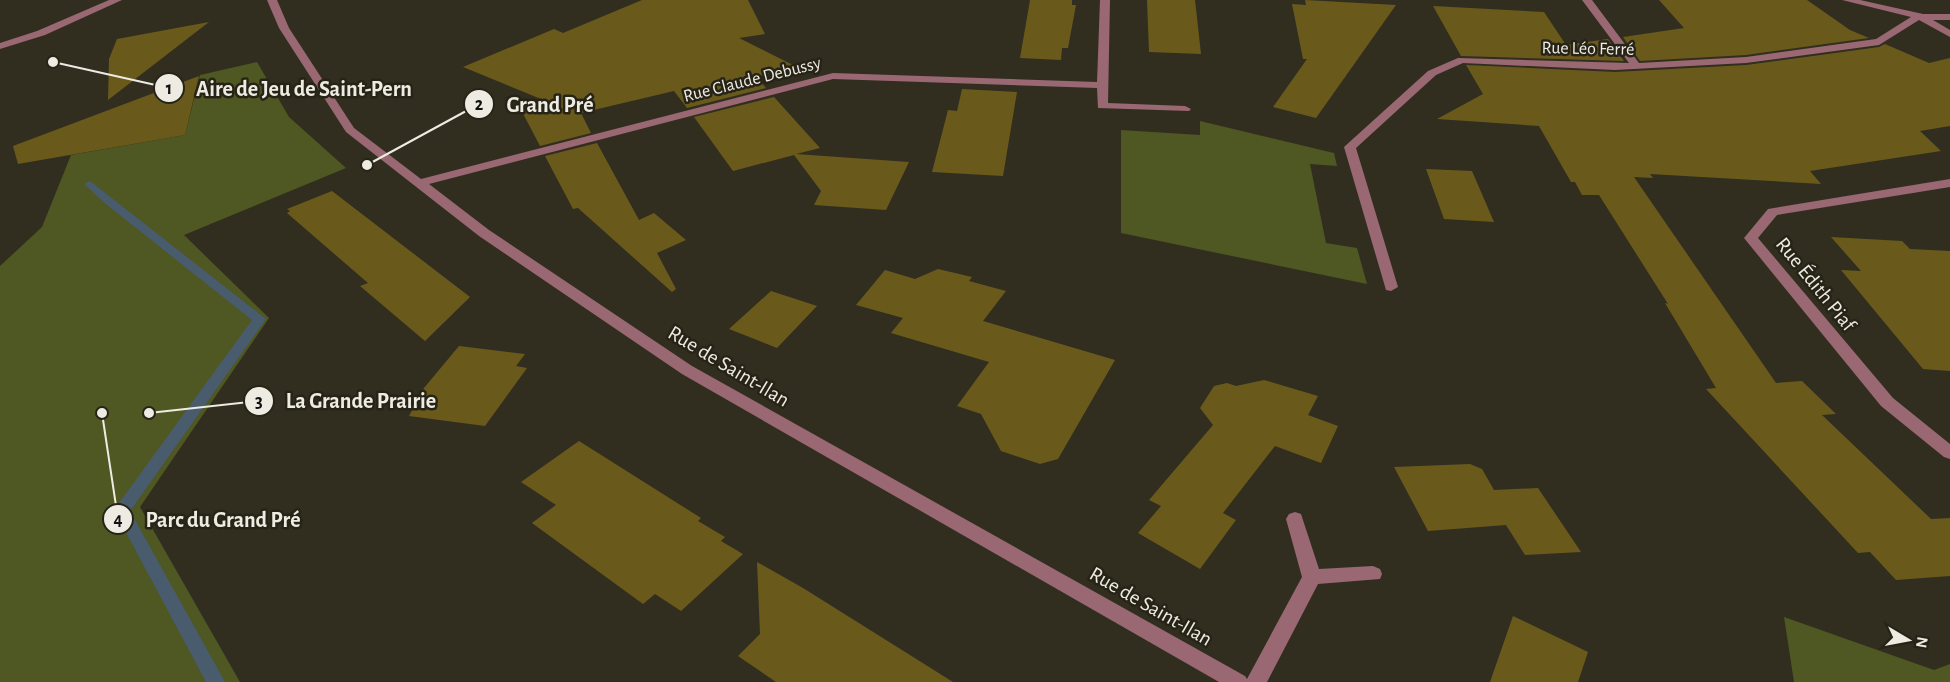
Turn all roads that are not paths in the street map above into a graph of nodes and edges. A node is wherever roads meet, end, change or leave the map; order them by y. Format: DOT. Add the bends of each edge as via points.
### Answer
graph roads {
  1 [pos="117,0"];
  2 [pos="272,0"];
  3 [pos="1105,0"];
  4 [pos="1587,0"];
  5 [pos="1847,0"];
  6 [pos="1919,16"];
  7 [pos="1950,17"];
  8 [pos="1950,34"];
  9 [pos="0,46"];
  10 [pos="1636,66"];
  11 [pos="1102,85"];
  12 [pos="1185,110"];
  13 [pos="420,183"];
  14 [pos="1950,183"];
  15 [pos="1391,287"];
  16 [pos="1950,453"];
  17 [pos="1295,519"];
  18 [pos="1373,574"];
  19 [pos="1312,577"];
  20 [pos="1238,682"];
  21 [pos="1256,682"];
  1 -- 9 [label="street"];
  2 -- 13 [label="street, Rue de Saint-Ilan" via="284,28 350,130"];
  3 -- 11 [label="street"];
  4 -- 10 [label="street"];
  5 -- 6 [label="street"];
  6 -- 7 [label="street"];
  6 -- 8 [label="street"];
  6 -- 10 [label="street, Rue Léo Ferré" via="1879,42 1746,60"];
  10 -- 15 [label="street, Rue Léo Ferré" via="1462,60 1432,73 1350,147"];
  11 -- 12 [label="street" via="1102,106"];
  11 -- 13 [label="street, Rue Claude Debussy" via="833,76"];
  13 -- 20 [label="street, Rue de Saint-Ilan" via="484,233 687,370"];
  14 -- 16 [label="street, Rue Édith Piaf" via="1773,212 1751,238 1887,402"];
  17 -- 19 [label="street"];
  18 -- 19 [label="street"];
  19 -- 21 [label="street"];
}
